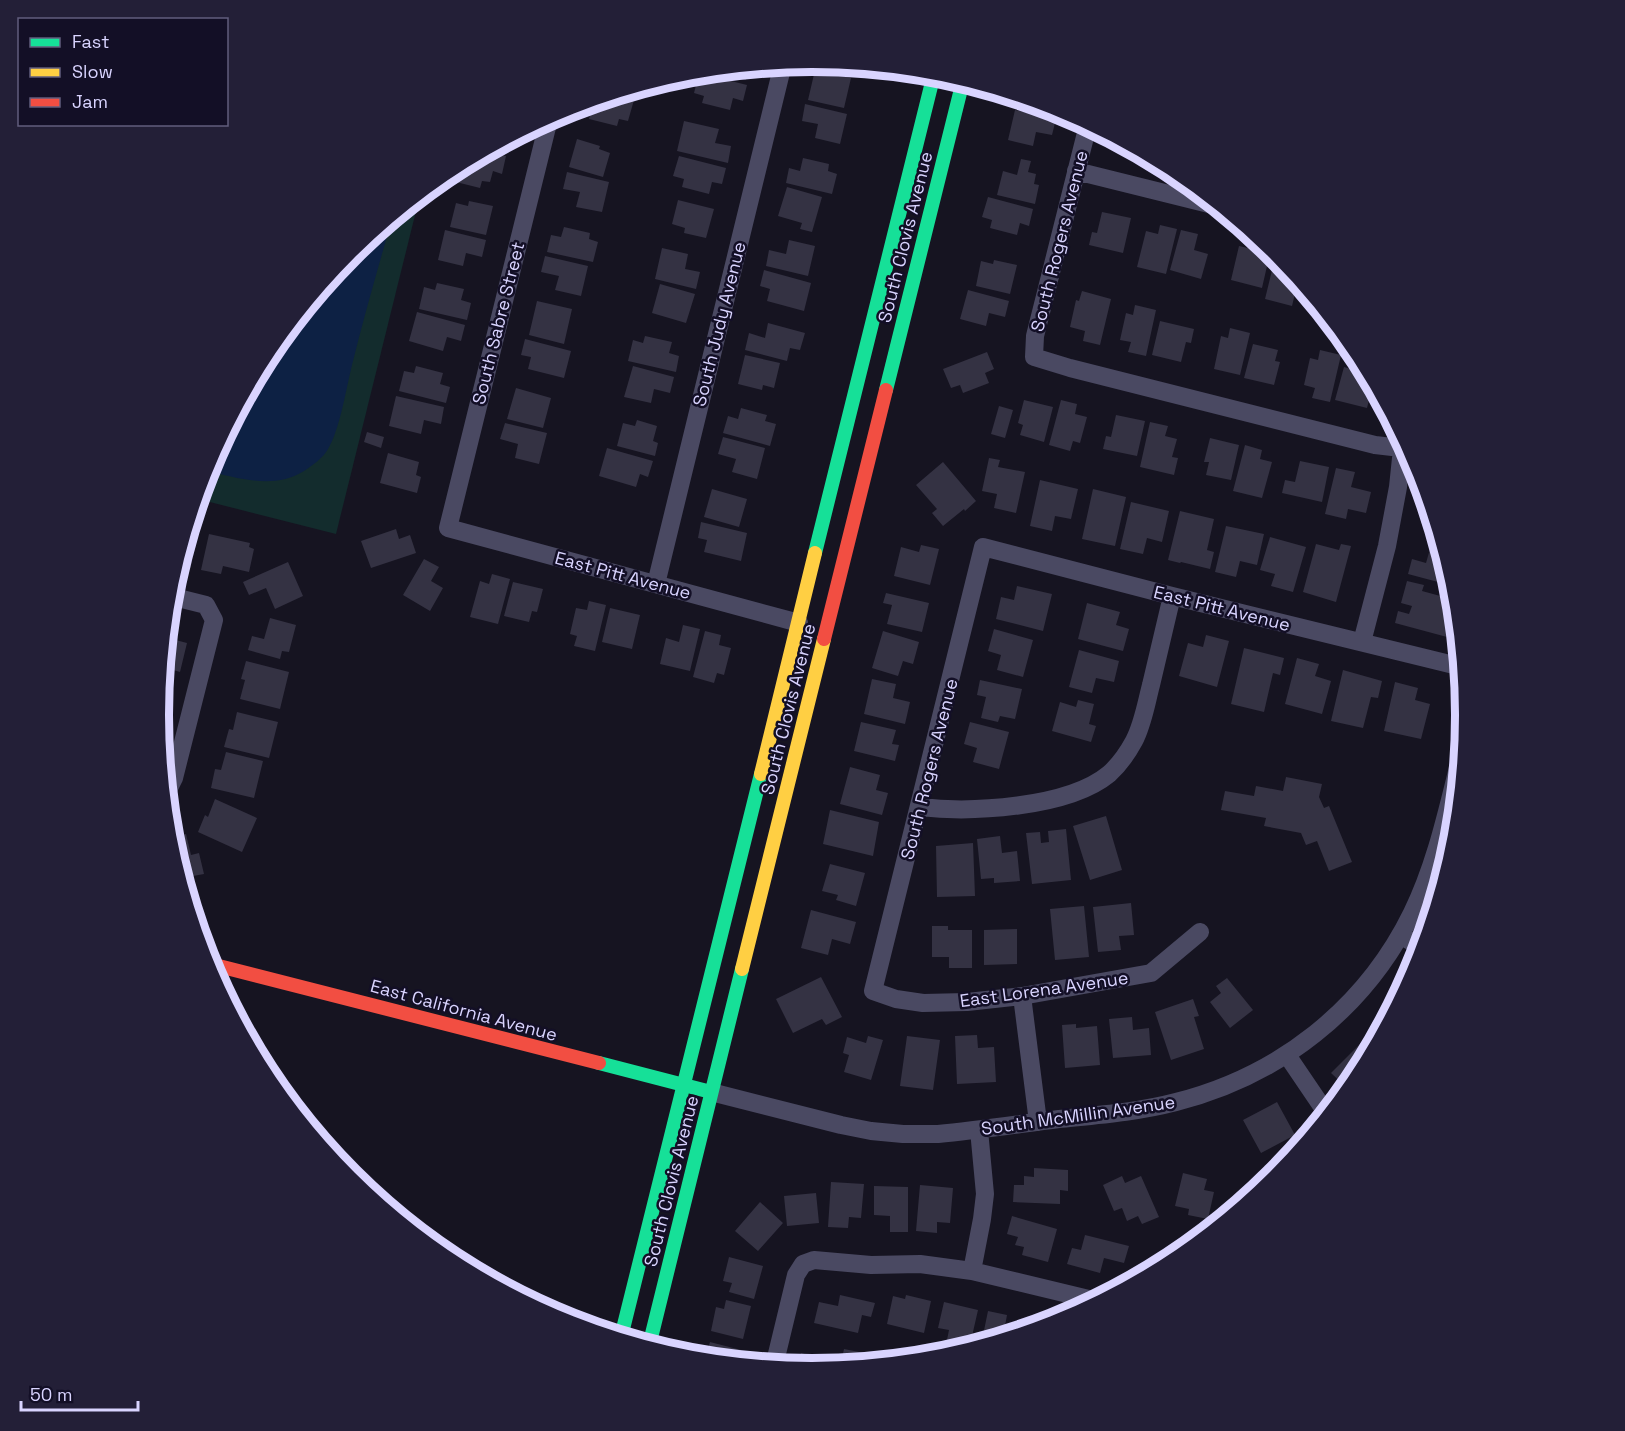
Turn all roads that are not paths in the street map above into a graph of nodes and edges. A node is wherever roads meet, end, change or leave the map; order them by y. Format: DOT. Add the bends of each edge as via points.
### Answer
graph roads {
  1 [pos="781,73"];
  2 [pos="932,83"];
  3 [pos="961,90"];
  4 [pos="546,130"];
  5 [pos="1086,133"];
  6 [pos="1076,171"];
  7 [pos="1199,202"];
  8 [pos="1396,443"];
  9 [pos="1401,455"];
  10 [pos="448,528"];
  11 [pos="983,547"];
  12 [pos="656,584"];
  13 [pos="1172,596"];
  14 [pos="180,598"];
  15 [pos="804,627"];
  16 [pos="1362,642"];
  17 [pos="1454,666"];
  18 [pos="803,668"];
  19 [pos="789,780"];
  20 [pos="173,781"];
  21 [pos="1450,800"];
  22 [pos="920,807"];
  23 [pos="1200,932"];
  24 [pos="1400,935"];
  25 [pos="1414,943"];
  26 [pos="220,966"];
  27 [pos="873,991"];
  28 [pos="1022,996"];
  29 [pos="1287,1055"];
  30 [pos="684,1086"];
  31 [pos="711,1092"];
  32 [pos="1323,1107"];
  33 [pos="1038,1122"];
  34 [pos="979,1130"];
  35 [pos="972,1271"];
  36 [pos="1085,1298"];
  37 [pos="623,1330"];
  38 [pos="651,1338"];
  39 [pos="776,1358"];
  1 -- 12 [label="street, South Judy Avenue"];
  2 -- 15 [label="main road, South Clovis Avenue"];
  3 -- 19 [label="main road, South Clovis Avenue"];
  4 -- 10 [label="street, South Sabre Street"];
  5 -- 6 [label="street, South Rogers Avenue"];
  6 -- 7 [label="street"];
  6 -- 8 [label="street, South Rogers Avenue" via="1035,336 1034,357 1375,445"];
  9 -- 16 [label="street" via="1387,546"];
  10 -- 12 [label="street, East Pitt Avenue"];
  11 -- 13 [label="street, East Pitt Avenue"];
  11 -- 22 [label="street, South Rogers Avenue"];
  12 -- 15 [label="street, East Pitt Avenue"];
  13 -- 16 [label="street, East Pitt Avenue"];
  13 -- 22 [label="street" via="1135,740 1108,774 1087,788 1048,800 993,809"];
  14 -- 20 [label="street" via="206,605 214,620"];
  15 -- 30 [label="main road, South Clovis Avenue"];
  16 -- 17 [label="street, East Pitt Avenue"];
  18 -- 19 [label="main road" via="789,737"];
  19 -- 31 [label="main road, South Clovis Avenue"];
  21 -- 24 [label="street, South McMillin Avenue" via="1422,889"];
  22 -- 27 [label="street, South Rogers Avenue"];
  23 -- 28 [label="street, East Lorena Avenue" via="1151,973"];
  24 -- 25 [label="street"];
  24 -- 29 [label="street, South McMillin Avenue" via="1357,996"];
  26 -- 30 [label="main road, East California Avenue"];
  27 -- 28 [label="street, East Lorena Avenue" via="923,1003"];
  28 -- 33 [label="street"];
  29 -- 32 [label="street"];
  29 -- 33 [label="street, South McMillin Avenue" via="1242,1080 1175,1102"];
  30 -- 31 [label="main road, East California Avenue"];
  30 -- 37 [label="main road, South Clovis Avenue"];
  31 -- 34 [label="street, South McMillin Avenue" via="871,1131 938,1134"];
  31 -- 38 [label="main road, South Clovis Avenue"];
  33 -- 34 [label="street, South McMillin Avenue"];
  34 -- 35 [label="street" via="985,1194"];
  35 -- 36 [label="street"];
  35 -- 39 [label="street" via="920,1264 814,1260 803,1264 796,1275"];
}
